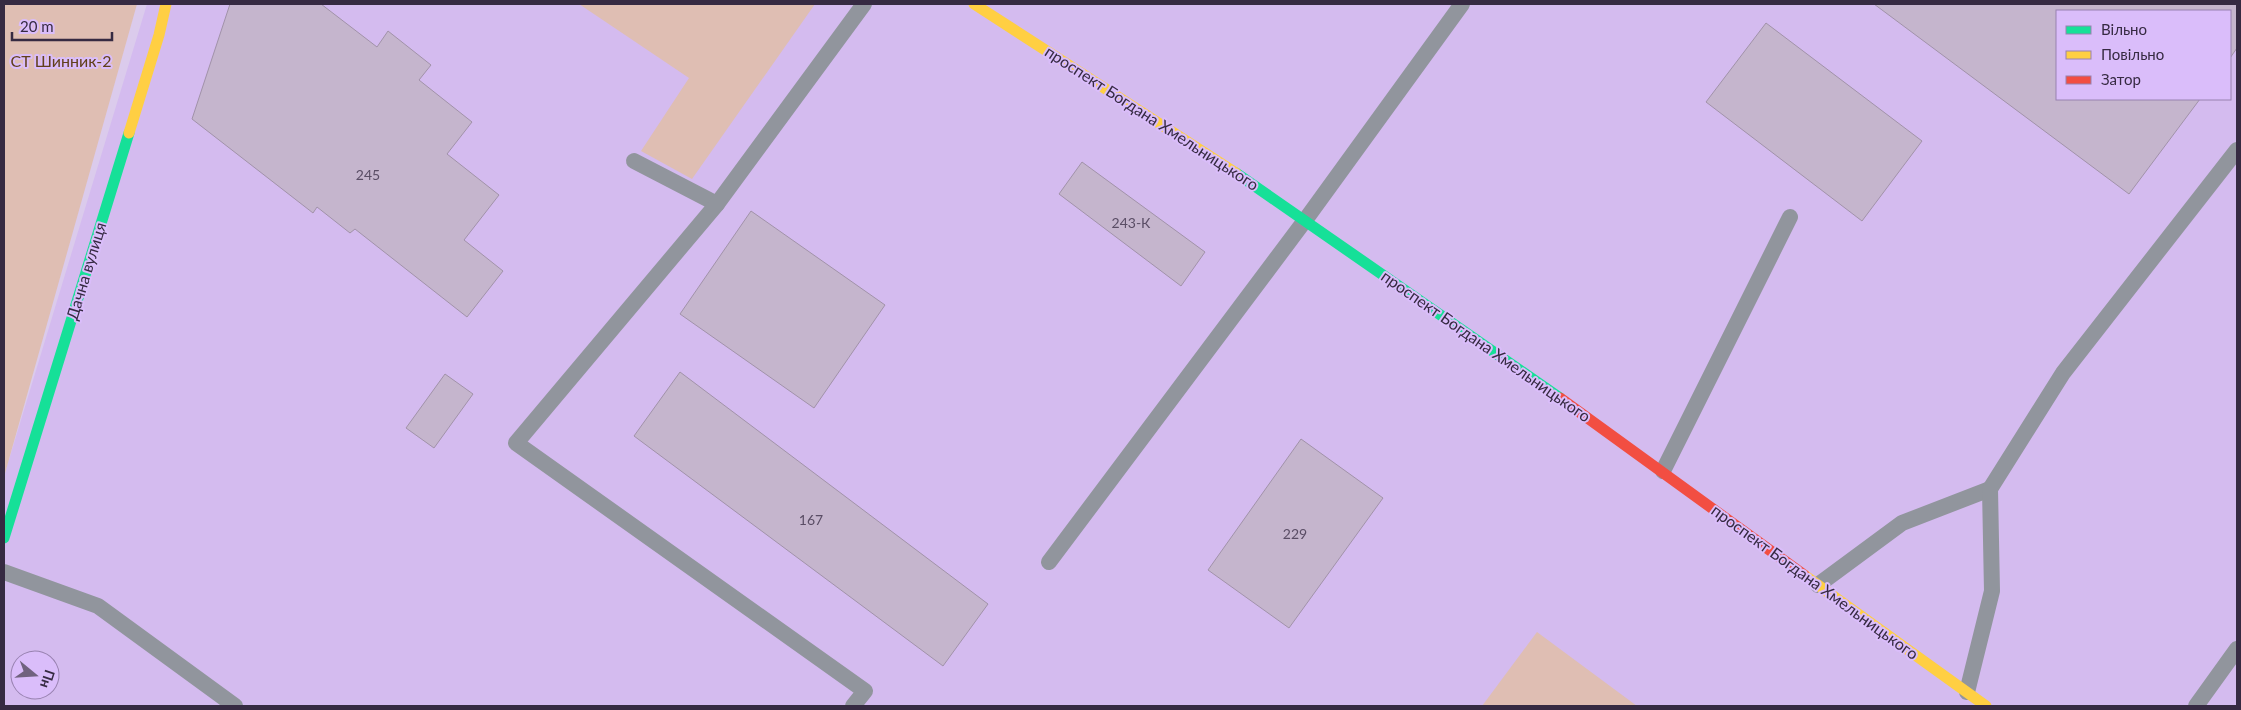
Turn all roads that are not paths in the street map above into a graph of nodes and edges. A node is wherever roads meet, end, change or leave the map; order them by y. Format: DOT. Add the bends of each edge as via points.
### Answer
graph roads {
  1 [pos="166,4"];
  2 [pos="864,4"];
  3 [pos="974,4"];
  4 [pos="1462,4"];
  5 [pos="2237,150"];
  6 [pos="634,161"];
  7 [pos="717,204"];
  8 [pos="1790,218"];
  9 [pos="1306,220"];
  10 [pos="1663,470"];
  11 [pos="1990,489"];
  12 [pos="4,538"];
  13 [pos="1049,562"];
  14 [pos="4,572"];
  15 [pos="1818,585"];
  16 [pos="2235,656"];
  17 [pos="1967,692"];
  18 [pos="234,706"];
  19 [pos="853,706"];
  20 [pos="1986,706"];
  21 [pos="2196,706"];
  1 -- 12 [label="main road, Дачна вулиця"];
  2 -- 7 [label="lane"];
  3 -- 9 [label="main road, проспект Богдана Хмельницького"];
  4 -- 9 [label="lane"];
  5 -- 11 [label="lane" via="2063,373"];
  6 -- 7 [label="lane"];
  7 -- 19 [label="lane" via="516,443 865,691"];
  8 -- 10 [label="lane"];
  9 -- 10 [label="main road, проспект Богдана Хмельницького"];
  9 -- 13 [label="lane"];
  10 -- 15 [label="main road, проспект Богдана Хмельницького"];
  11 -- 15 [label="lane" via="1902,523"];
  11 -- 17 [label="lane" via="1992,591"];
  14 -- 18 [label="lane" via="98,606"];
  15 -- 17 [label="main road, проспект Богдана Хмельницького"];
  16 -- 21 [label="lane"];
  17 -- 20 [label="main road, проспект Богдана Хмельницького"];
}
